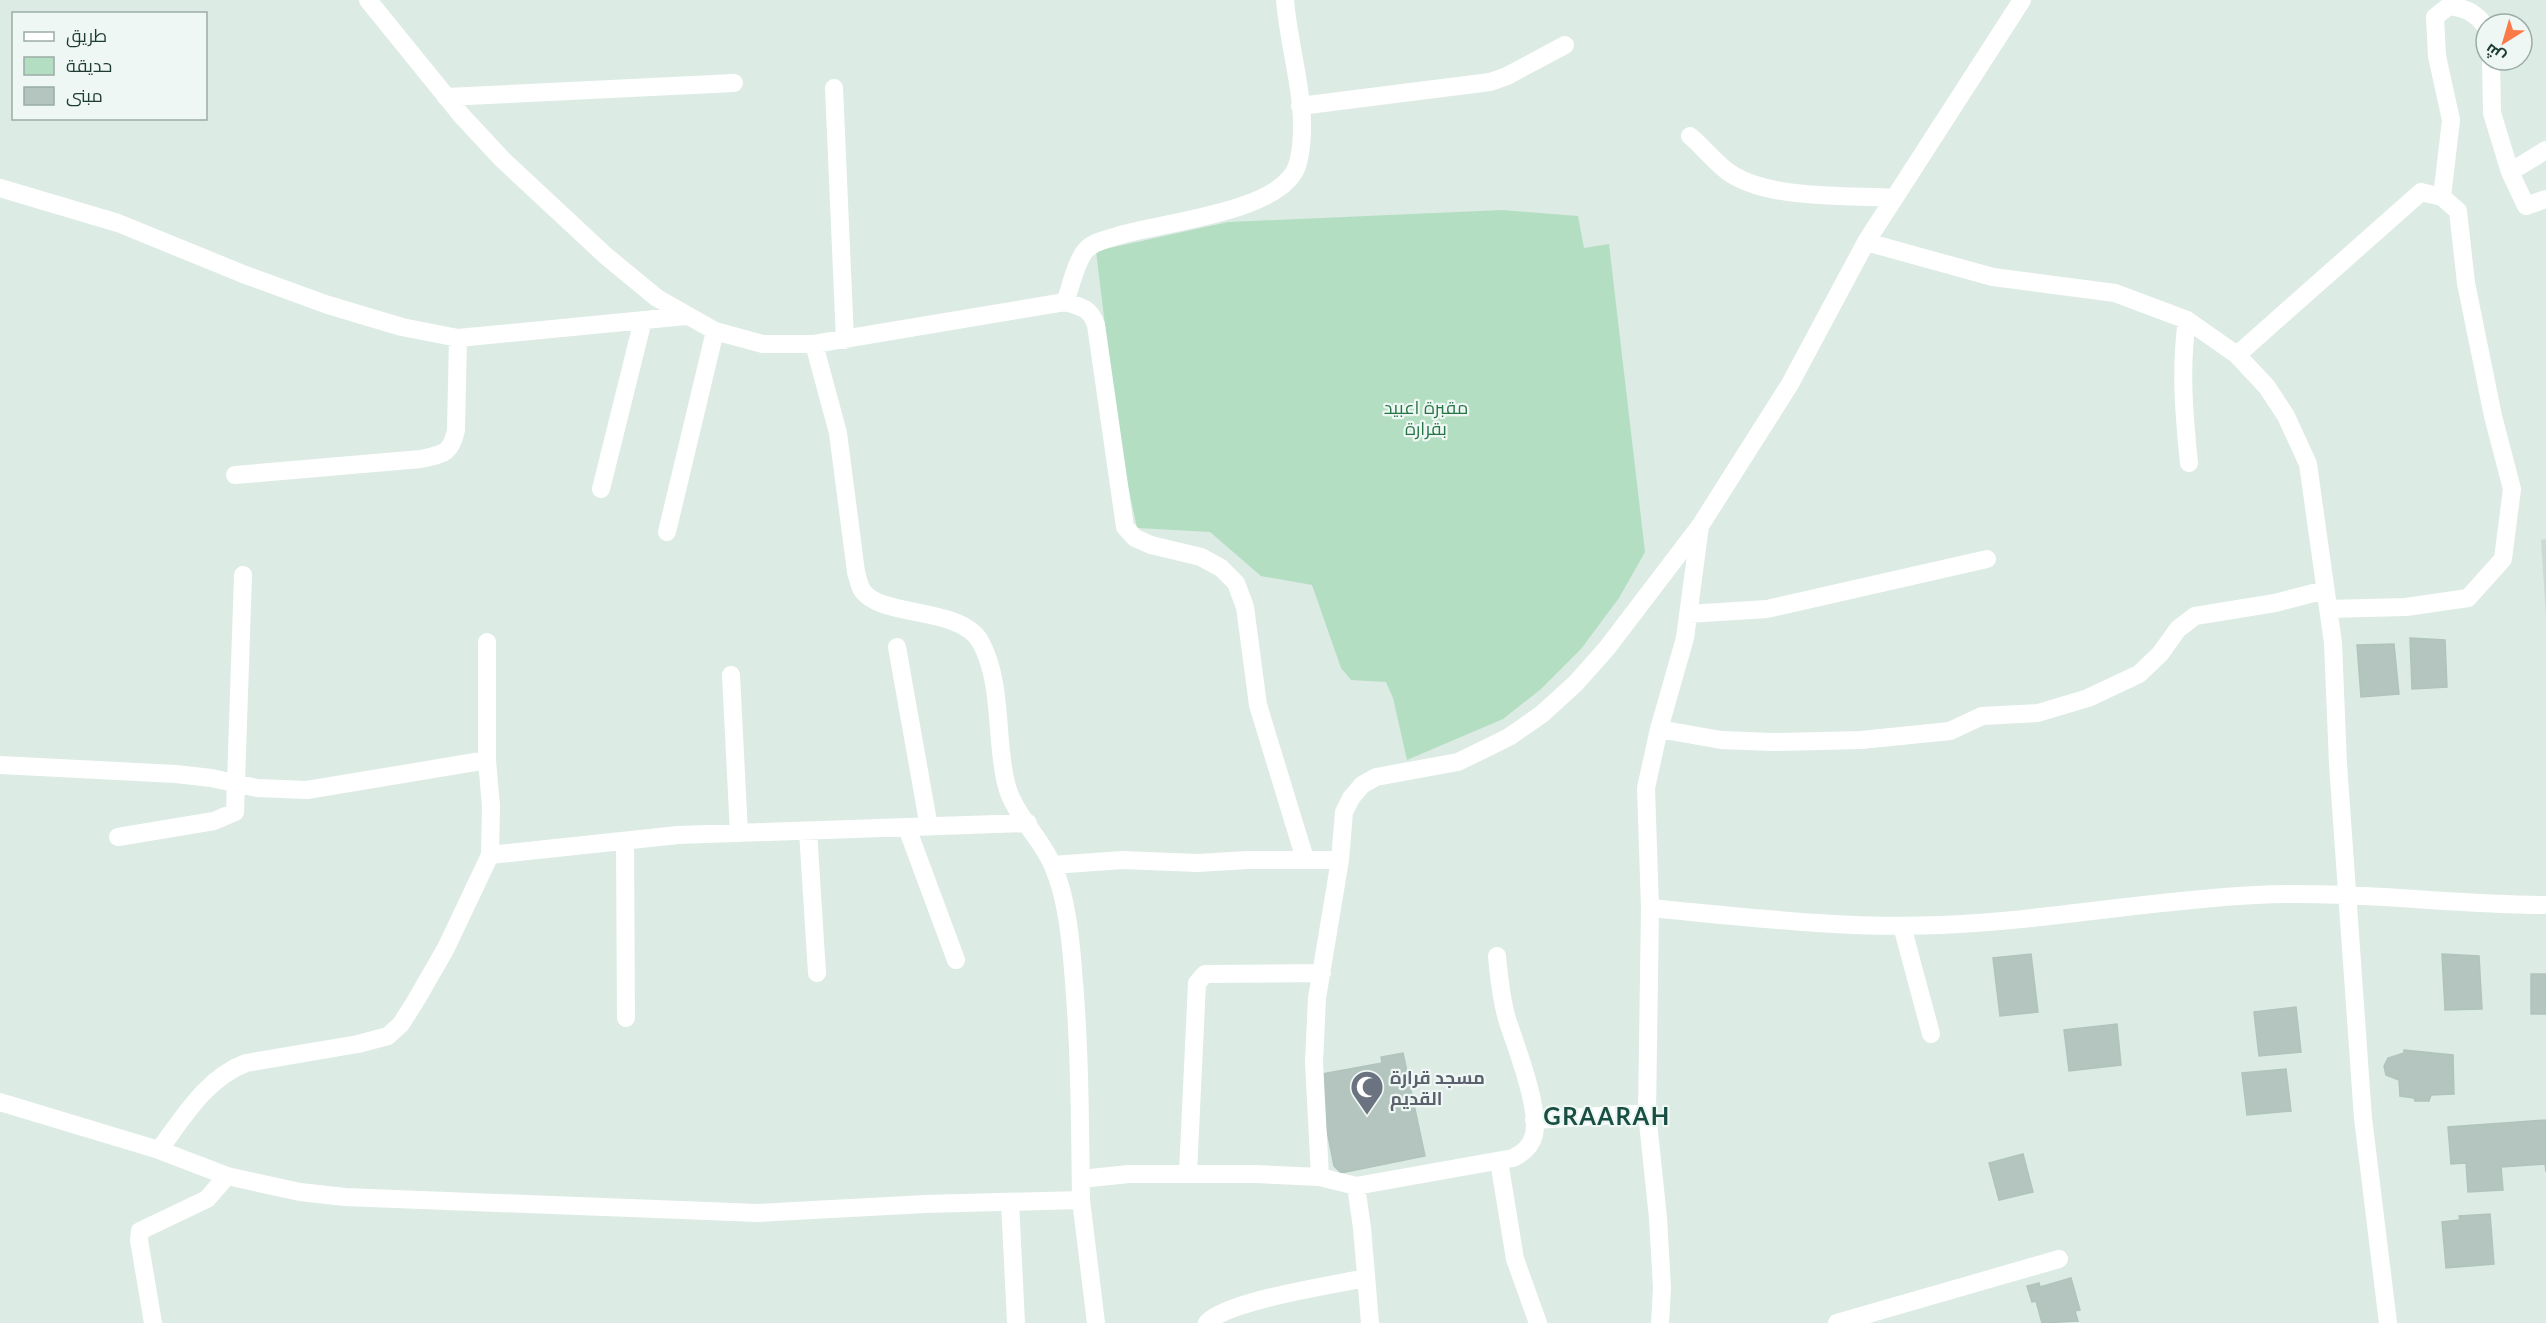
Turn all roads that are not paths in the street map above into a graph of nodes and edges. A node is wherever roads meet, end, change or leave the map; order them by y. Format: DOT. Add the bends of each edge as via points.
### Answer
graph roads {
  1 [pos="368,0"];
  2 [pos="1286,0"];
  3 [pos="2022,0"];
  4 [pos="2474,13"];
  5 [pos="1565,45"];
  6 [pos="2491,72"];
  7 [pos="734,83"];
  8 [pos="834,88"];
  9 [pos="446,97"];
  10 [pos="1300,106"];
  11 [pos="1690,136"];
  12 [pos="2546,150"];
  13 [pos="2510,172"];
  14 [pos="0,188"];
  15 [pos="2442,197"];
  16 [pos="1894,198"];
  17 [pos="2546,199"];
  18 [pos="1866,242"];
  19 [pos="1065,303"];
  20 [pos="686,316"];
  21 [pos="644,320"];
  22 [pos="2187,320"];
  23 [pos="715,331"];
  24 [pos="458,338"];
  25 [pos="844,340"];
  26 [pos="814,344"];
  27 [pos="2237,355"];
  28 [pos="2189,463"];
  29 [pos="235,475"];
  30 [pos="601,489"];
  31 [pos="1700,526"];
  32 [pos="667,532"];
  33 [pos="1987,559"];
  34 [pos="243,575"];
  35 [pos="2325,590"];
  36 [pos="2328,609"];
  37 [pos="1688,614"];
  38 [pos="487,642"];
  39 [pos="897,647"];
  40 [pos="731,675"];
  41 [pos="1659,729"];
  42 [pos="487,760"];
  43 [pos="0,765"];
  44 [pos="238,784"];
  45 [pos="1028,823"];
  46 [pos="929,826"];
  47 [pos="907,828"];
  48 [pos="808,831"];
  49 [pos="739,833"];
  50 [pos="118,837"];
  51 [pos="626,841"];
  52 [pos="490,855"];
  53 [pos="1305,859"];
  54 [pos="1340,860"];
  55 [pos="1053,865"];
  56 [pos="2347,894"];
  57 [pos="2546,905"];
  58 [pos="1650,908"];
  59 [pos="1902,926"];
  60 [pos="1497,956"];
  61 [pos="956,960"];
  62 [pos="1322,972"];
  63 [pos="817,973"];
  64 [pos="626,1018"];
  65 [pos="1931,1034"];
  66 [pos="0,1102"];
  67 [pos="1647,1113"];
  68 [pos="1534,1120"];
  69 [pos="159,1150"];
  70 [pos="1499,1161"];
  71 [pos="1188,1173"];
  72 [pos="227,1176"];
  73 [pos="1320,1177"];
  74 [pos="1081,1179"];
  75 [pos="1356,1186"];
  76 [pos="1081,1200"];
  77 [pos="1010,1202"];
  78 [pos="2059,1259"];
  79 [pos="1366,1278"];
  80 [pos="153,1323"];
  81 [pos="1016,1323"];
  82 [pos="1096,1323"];
  83 [pos="1207,1323"];
  84 [pos="1370,1323"];
  85 [pos="1538,1323"];
  86 [pos="1660,1323"];
  87 [pos="1837,1323"];
  88 [pos="2388,1323"];
  1 -- 9 [label="street"];
  2 -- 10 [label="street"];
  3 -- 16 [label="street"];
  4 -- 15 [label="street" via="2449,6 2435,17 2437,56 2451,120"];
  5 -- 10 [label="street" via="1490,82"];
  6 -- 13 [label="street" via="2492,113"];
  7 -- 9 [label="street"];
  8 -- 25 [label="street"];
  9 -- 20 [label="street" via="502,159 606,256"];
  10 -- 19 [label="street" via="1297,166 1274,193 1238,208 1132,231 1097,243 1084,252"];
  11 -- 16 [label="street" via="1727,171 1748,183 1778,190"];
  12 -- 13 [label="street"];
  13 -- 17 [label="street" via="2526,206"];
  14 -- 24 [label="street" via="118,223 328,305 402,327"];
  15 -- 27 [label="street" via="2421,192 2407,201"];
  15 -- 36 [label="street" via="2458,211 2466,283 2512,489 2503,559 2468,598 2406,608"];
  16 -- 18 [label="street"];
  18 -- 22 [label="street" via="1993,277 2115,293"];
  18 -- 31 [label="street" via="1790,384"];
  19 -- 25 [label="street"];
  19 -- 53 [label="street" via="1086,308 1096,325 1125,527 1135,538 1151,545 1201,557 1221,568 1236,583 1245,607 1258,705"];
  20 -- 21 [label="street"];
  20 -- 23 [label="street"];
  21 -- 24 [label="street"];
  21 -- 30 [label="street"];
  22 -- 27 [label="street"];
  22 -- 28 [label="street" via="2182,393"];
  23 -- 26 [label="street" via="763,344"];
  23 -- 32 [label="street"];
  24 -- 29 [label="street" via="456,430 453,445 444,454"];
  25 -- 26 [label="street"];
  26 -- 45 [label="street" via="838,433 861,589 877,601 960,623 974,632 990,667 1008,793"];
  27 -- 35 [label="street" via="2267,387 2286,416 2308,464"];
  31 -- 37 [label="street"];
  31 -- 54 [label="street" via="1607,648 1542,714 1509,737 1458,762 1376,777 1362,785 1344,812"];
  33 -- 37 [label="street" via="1767,609"];
  34 -- 44 [label="street"];
  35 -- 36 [label="street"];
  35 -- 41 [label="street" via="2195,616 2178,629 2139,674 2088,698 2038,713 1982,716 1950,731 1861,740 1720,740"];
  36 -- 56 [label="street" via="2334,643"];
  37 -- 41 [label="street" via="1685,639"];
  38 -- 42 [label="street"];
  39 -- 46 [label="street"];
  40 -- 49 [label="street"];
  41 -- 58 [label="street" via="1646,788"];
  42 -- 44 [label="street" via="308,790 283,791"];
  42 -- 52 [label="street"];
  43 -- 44 [label="street" via="176,774"];
  44 -- 50 [label="street" via="231,815"];
  45 -- 46 [label="street"];
  45 -- 55 [label="street"];
  46 -- 47 [label="street"];
  47 -- 48 [label="street"];
  47 -- 61 [label="street"];
  48 -- 49 [label="street"];
  48 -- 63 [label="street"];
  49 -- 51 [label="street"];
  51 -- 52 [label="street"];
  51 -- 64 [label="street"];
  52 -- 69 [label="street" via="426,984 401,1024 388,1036 229,1069 201,1094"];
  53 -- 54 [label="street"];
  53 -- 55 [label="street" via="1198,863 1122,860"];
  54 -- 62 [label="street"];
  55 -- 74 [label="street" via="1066,911 1073,964"];
  56 -- 57 [label="street"];
  56 -- 59 [label="street" via="2255,895 2015,921"];
  56 -- 88 [label="street" via="2363,1118"];
  58 -- 59 [label="street"];
  58 -- 67 [label="street"];
  59 -- 65 [label="street"];
  60 -- 68 [label="street" via="1507,1018"];
  62 -- 71 [label="street" via="1205,974 1197,982"];
  62 -- 73 [label="street" via="1314,1062"];
  66 -- 69 [label="street"];
  67 -- 68 [label="street"];
  67 -- 86 [label="street" via="1655,1168 1662,1288"];
  68 -- 70 [label="street" via="1534,1134 1526,1149"];
  69 -- 72 [label="street"];
  70 -- 75 [label="street"];
  70 -- 85 [label="street" via="1515,1259"];
  71 -- 73 [label="street"];
  71 -- 74 [label="street"];
  72 -- 77 [label="street" via="345,1197 580,1208 758,1213"];
  72 -- 80 [label="street" via="207,1199 140,1231"];
  73 -- 75 [label="street"];
  74 -- 76 [label="street"];
  75 -- 79 [label="street"];
  76 -- 77 [label="street"];
  76 -- 82 [label="street"];
  77 -- 81 [label="street"];
  78 -- 87 [label="street"];
  79 -- 83 [label="street" via="1246,1305 1222,1312"];
  79 -- 84 [label="street"];
}
